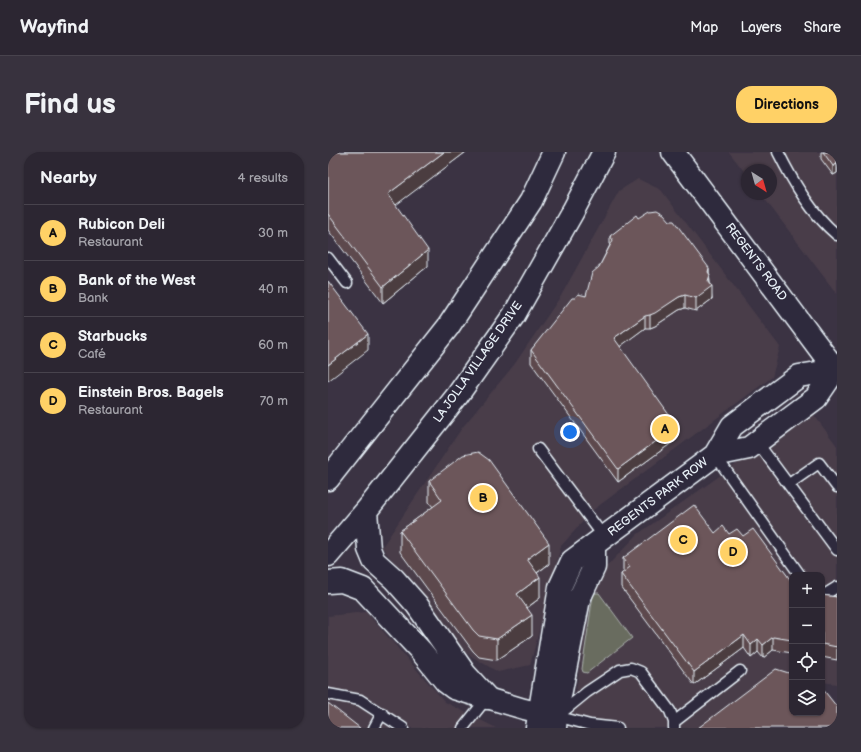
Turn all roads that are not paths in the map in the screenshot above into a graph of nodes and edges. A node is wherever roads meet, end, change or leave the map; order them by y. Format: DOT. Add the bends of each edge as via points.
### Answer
graph roads {
  1 [pos="554,152"];
  2 [pos="604,152"];
  3 [pos="673,152"];
  4 [pos="778,152"];
  5 [pos="837,235"];
  6 [pos="328,258"];
  7 [pos="347,283"];
  8 [pos="836,370"];
  9 [pos="757,442"];
  10 [pos="538,448"];
  11 [pos="715,455"];
  12 [pos="328,479"];
  13 [pos="789,484"];
  14 [pos="837,487"];
  15 [pos="366,510"];
  16 [pos="599,541"];
  17 [pos="837,550"];
  18 [pos="328,555"];
  19 [pos="798,572"];
  20 [pos="328,582"];
  21 [pos="837,587"];
  22 [pos="825,594"];
  23 [pos="740,671"];
  24 [pos="328,694"];
  25 [pos="487,698"];
  26 [pos="382,713"];
  27 [pos="551,723"];
  28 [pos="674,725"];
  29 [pos="375,726"];
  30 [pos="366,728"];
  31 [pos="404,728"];
  32 [pos="463,728"];
  33 [pos="618,728"];
  1 -- 12 [label="main road" via="531,201 448,326"];
  2 -- 15 [label="main road, LA JOLLA VILLAGE DRIVE" via="514,315 457,396"];
  3 -- 8 [label="main road, REGENTS ROAD"];
  4 -- 5 [label="lane" via="812,209"];
  6 -- 7 [label="lane"];
  8 -- 9 [label="main road, REGENTS PARK ROW" via="816,398"];
  8 -- 11 [label="main road" via="799,376 732,426"];
  9 -- 11 [label="main road, REGENTS PARK ROW" via="749,448"];
  9 -- 13 [label="lane"];
  10 -- 16 [label="lane"];
  11 -- 16 [label="main road, REGENTS PARK ROW"];
  11 -- 19 [label="lane"];
  13 -- 14 [label="lane" via="819,463"];
  13 -- 17 [label="lane"];
  15 -- 18 [label="main road, LA JOLLA VILLAGE DRIVE"];
  15 -- 25 [label="main road" via="369,549 374,561 417,605 465,674"];
  16 -- 27 [label="main road" via="594,567 579,599"];
  20 -- 25 [label="main road" via="342,581 363,589 446,682 454,688"];
  21 -- 22 [label="lane"];
  23 -- 28 [label="lane"];
  24 -- 26 [label="lane" via="360,700"];
  25 -- 27 [label="street"];
  25 -- 32 [label="lane"];
  26 -- 29 [label="lane"];
  26 -- 31 [label="lane"];
  27 -- 28 [label="lane" via="587,692 620,670 631,668 641,672 670,711"];
  27 -- 33 [label="lane"];
  29 -- 30 [label="lane"];
}
